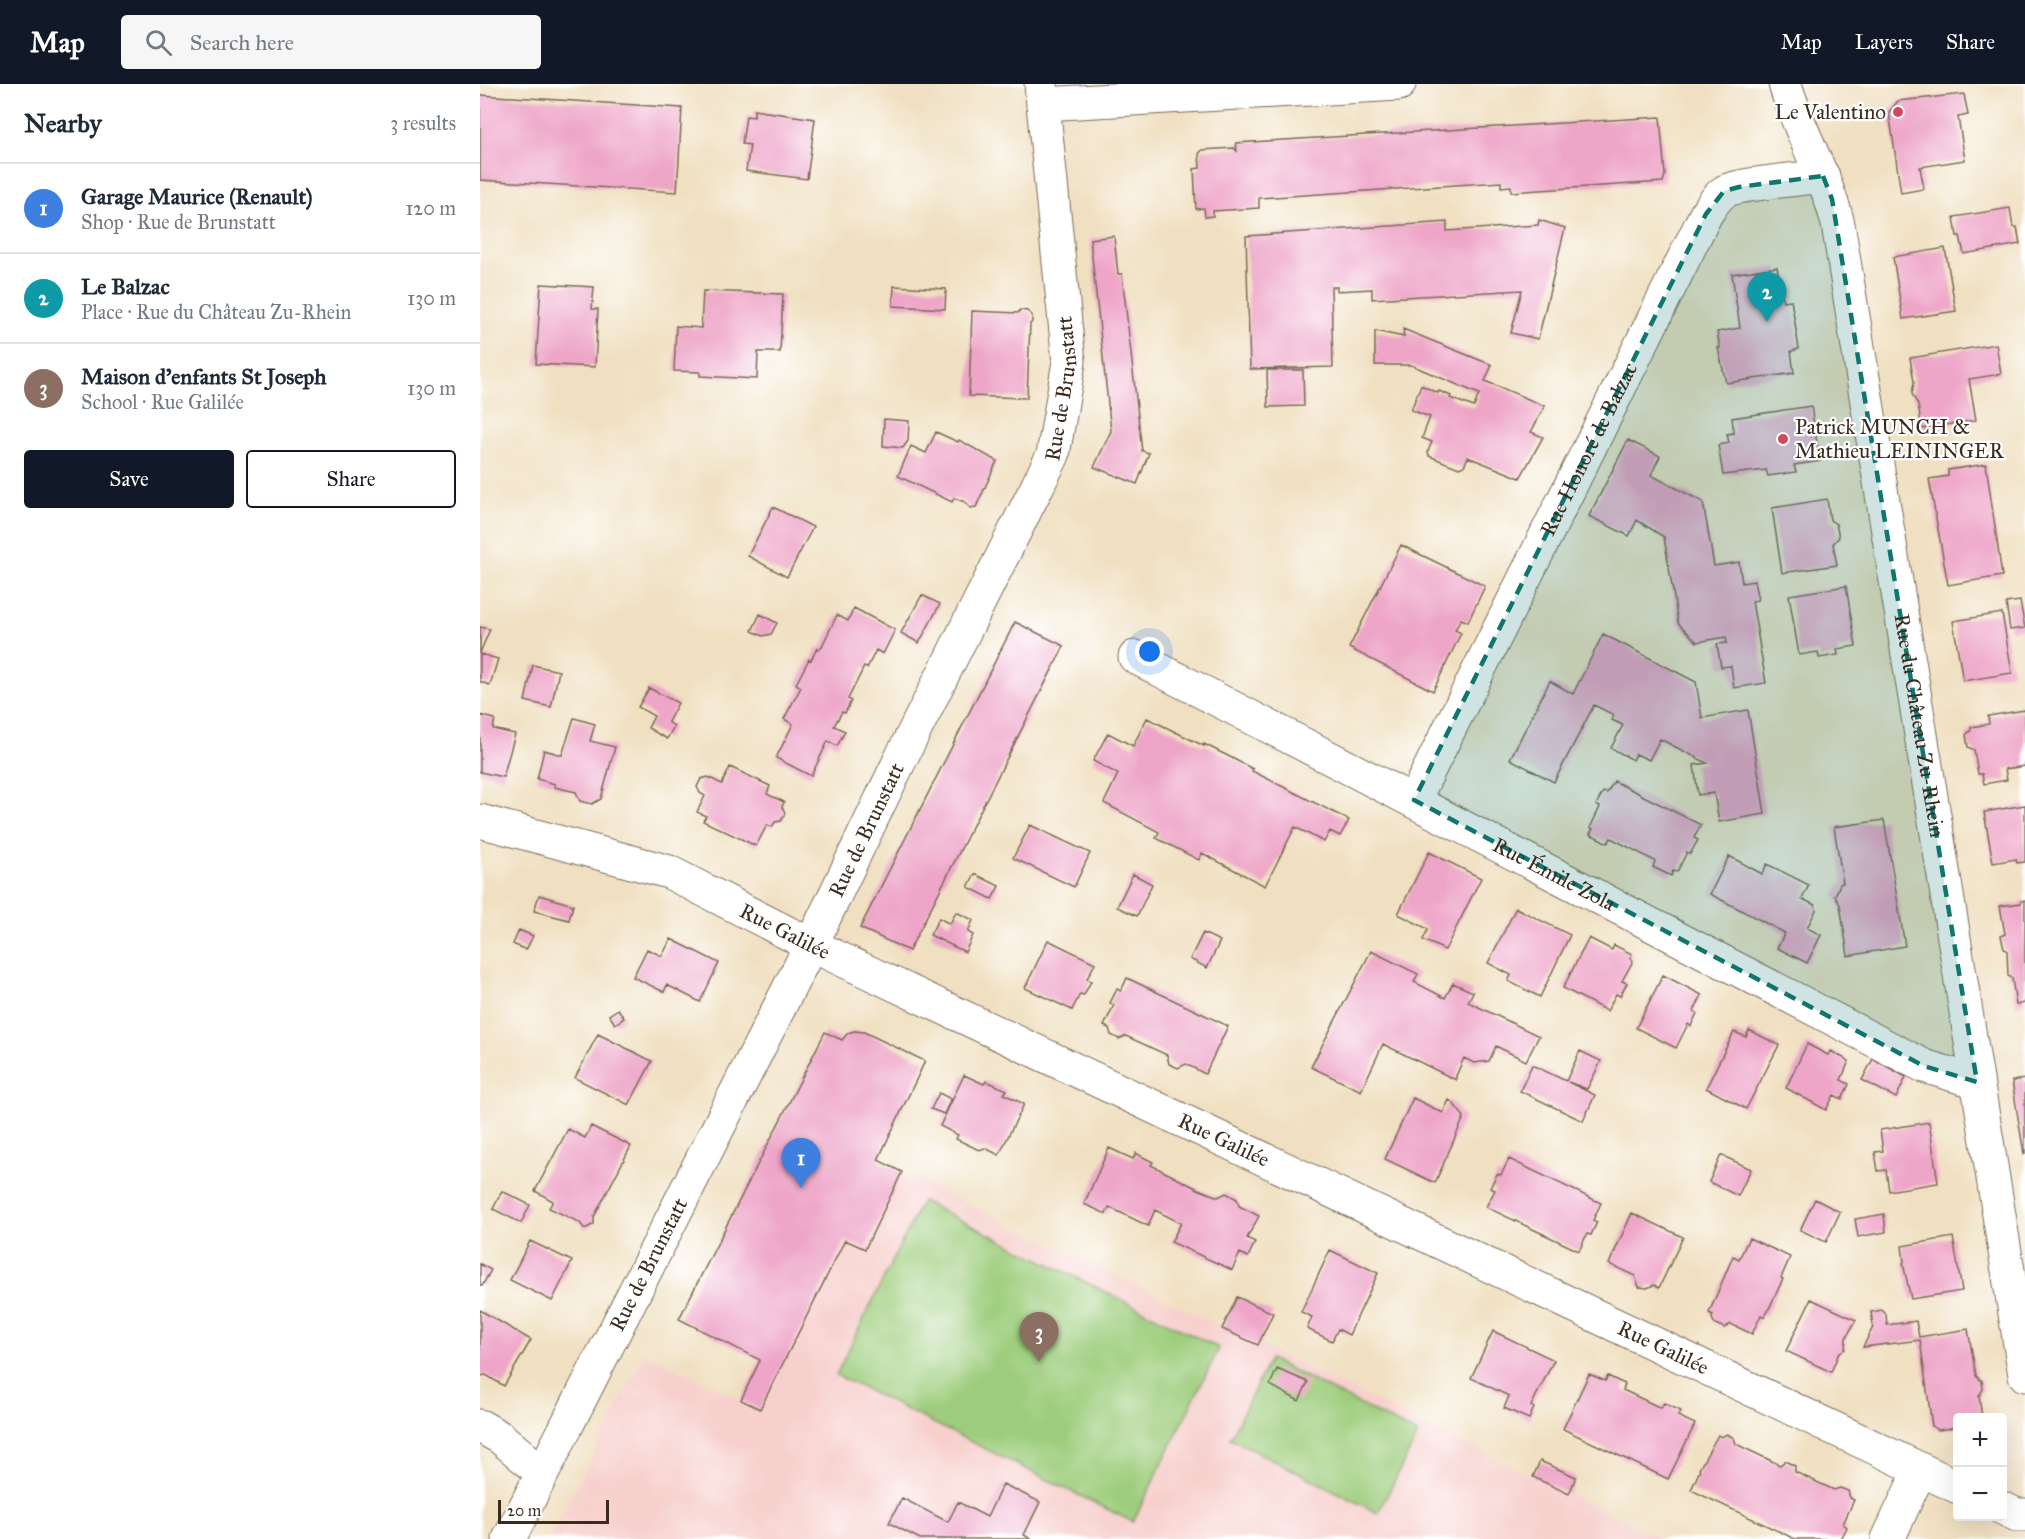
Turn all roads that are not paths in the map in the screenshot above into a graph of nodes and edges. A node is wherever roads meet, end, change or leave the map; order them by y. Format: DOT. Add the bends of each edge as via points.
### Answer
graph roads {
  1 [pos="1399,84"];
  2 [pos="1785,84"];
  3 [pos="1042,94"];
  4 [pos="1823,176"];
  5 [pos="1134,657"];
  6 [pos="1414,800"];
  7 [pos="480,821"];
  8 [pos="811,945"];
  9 [pos="1977,1082"];
  10 [pos="2025,1375"];
  11 [pos="480,1426"];
  12 [pos="1920,1470"];
  13 [pos="541,1472"];
  14 [pos="1953,1485"];
  15 [pos="2007,1510"];
  16 [pos="2025,1515"];
  17 [pos="509,1539"];
  18 [pos="1888,1539"];
  1 -- 3 [label="street"];
  2 -- 4 [label="street, Rue du Château Zu-Rhein"];
  3 -- 8 [label="street, Rue de Brunstatt" via="1069,362 1053,455"];
  4 -- 6 [label="street, Rue Honoré de Balzac" via="1724,191 1706,214"];
  4 -- 9 [label="street, Rue du Château Zu-Rhein" via="1838,224 1854,314"];
  5 -- 6 [label="street, Rue Émile Zola"];
  6 -- 9 [label="street, Rue Émile Zola" via="1924,1066"];
  7 -- 8 [label="street, Rue Galilée" via="669,872"];
  8 -- 12 [label="street, Rue Galilée"];
  8 -- 13 [label="street, Rue de Brunstatt"];
  9 -- 10 [label="street, Rue du Château Zu-Rhein"];
  11 -- 13 [label="street" via="501,1438"];
  12 -- 14 [label="street, Rue Galilée"];
  12 -- 18 [label="street"];
  13 -- 17 [label="street, Rue de Brunstatt"];
  15 -- 16 [label="street"];
}
